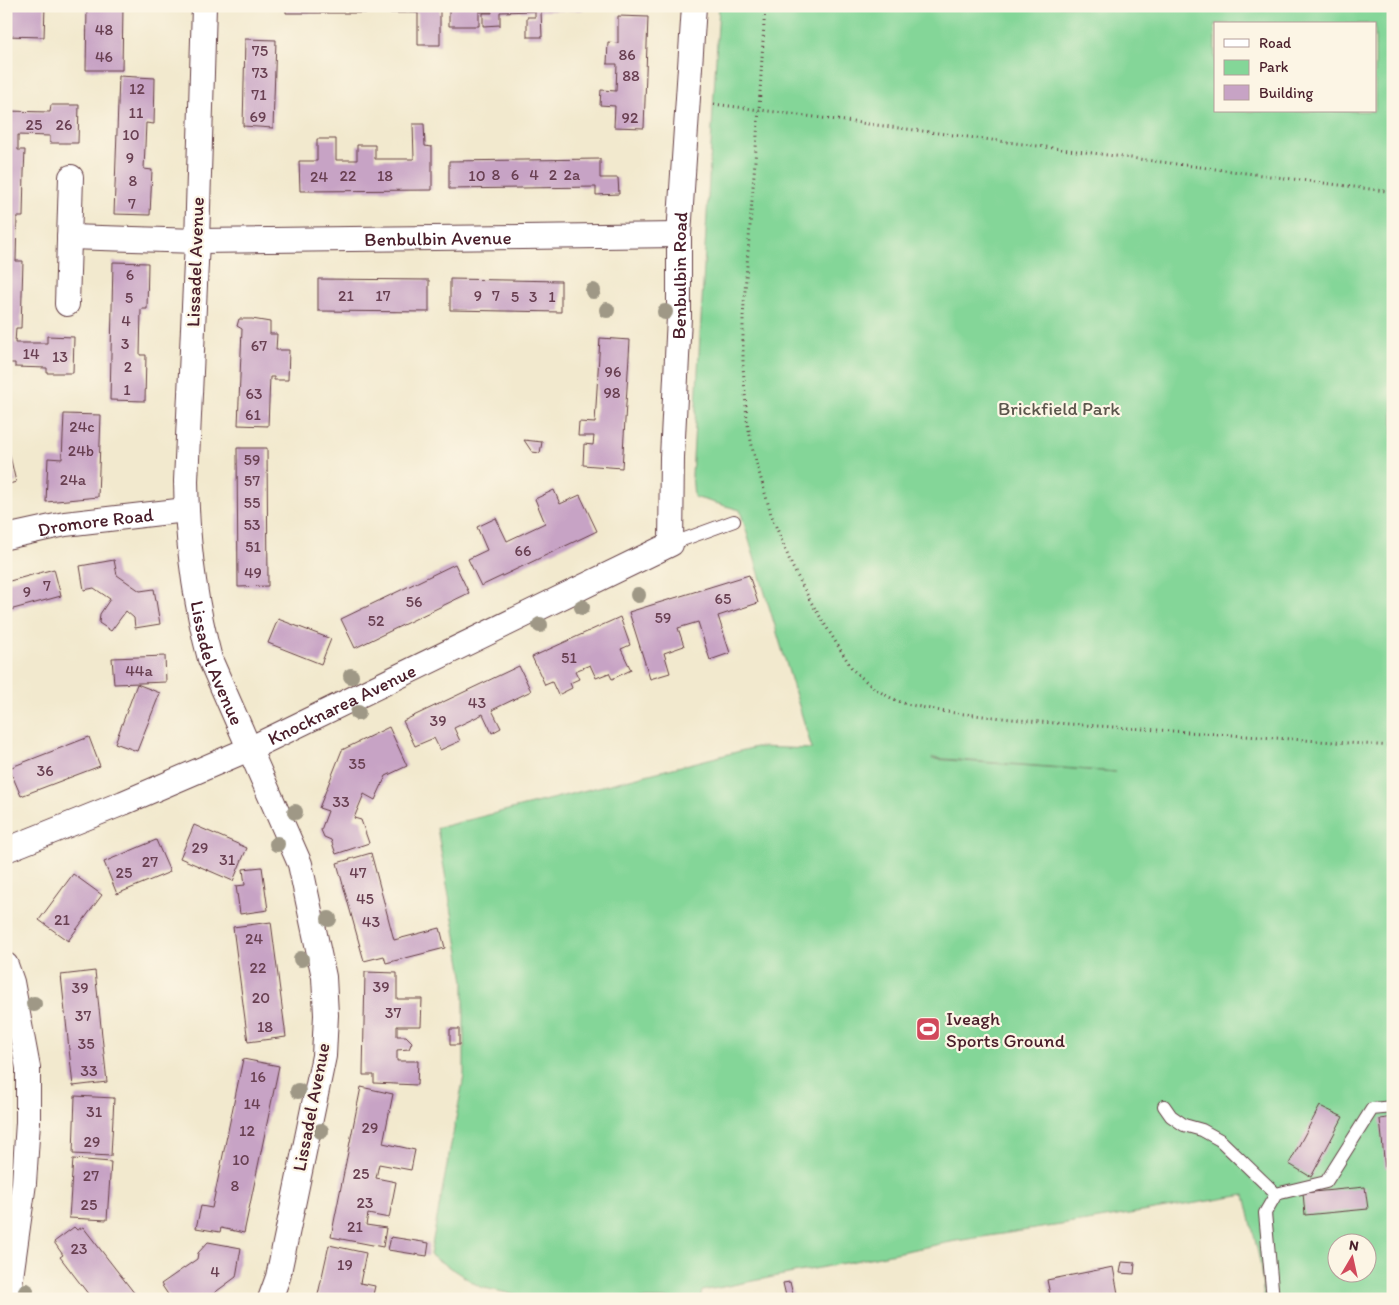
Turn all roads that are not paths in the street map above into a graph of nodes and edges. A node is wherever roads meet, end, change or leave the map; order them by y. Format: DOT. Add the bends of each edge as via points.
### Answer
graph roads {
  1 [pos="204,6"];
  2 [pos="694,6"];
  3 [pos="71,177"];
  4 [pos="680,234"];
  5 [pos="70,238"];
  6 [pos="197,241"];
  7 [pos="67,304"];
  8 [pos="186,510"];
  9 [pos="734,521"];
  10 [pos="6,537"];
  11 [pos="671,544"];
  12 [pos="249,749"];
  13 [pos="6,850"];
  14 [pos="6,965"];
  15 [pos="1164,1106"];
  16 [pos="1393,1107"];
  17 [pos="1276,1194"];
  18 [pos="8,1299"];
  19 [pos="270,1299"];
  20 [pos="1274,1299"];
  1 -- 6 [label="street, Lissadel Avenue"];
  2 -- 4 [label="street, Benbulbin Road"];
  3 -- 5 [label="street"];
  4 -- 6 [label="street, Benbulbin Avenue"];
  4 -- 11 [label="street, Benbulbin Road"];
  5 -- 6 [label="street, Benbulbin Avenue"];
  5 -- 7 [label="street"];
  6 -- 8 [label="street, Lissadel Avenue"];
  8 -- 10 [label="street, Dromore Road" via="65,524"];
  8 -- 12 [label="street, Lissadel Avenue" via="203,632 210,659"];
  9 -- 11 [label="lane"];
  11 -- 12 [label="street, Knocknarea Avenue"];
  12 -- 13 [label="street, Knocknarea Avenue"];
  12 -- 19 [label="street, Lissadel Avenue" via="300,864 324,977 326,1015 324,1056 278,1277"];
  14 -- 18 [label="street" via="28,1068 24,1183"];
  15 -- 17 [label="lane" via="1184,1125 1220,1140"];
  16 -- 17 [label="lane" via="1372,1109 1326,1182"];
  17 -- 20 [label="lane" via="1265,1213"];
}
